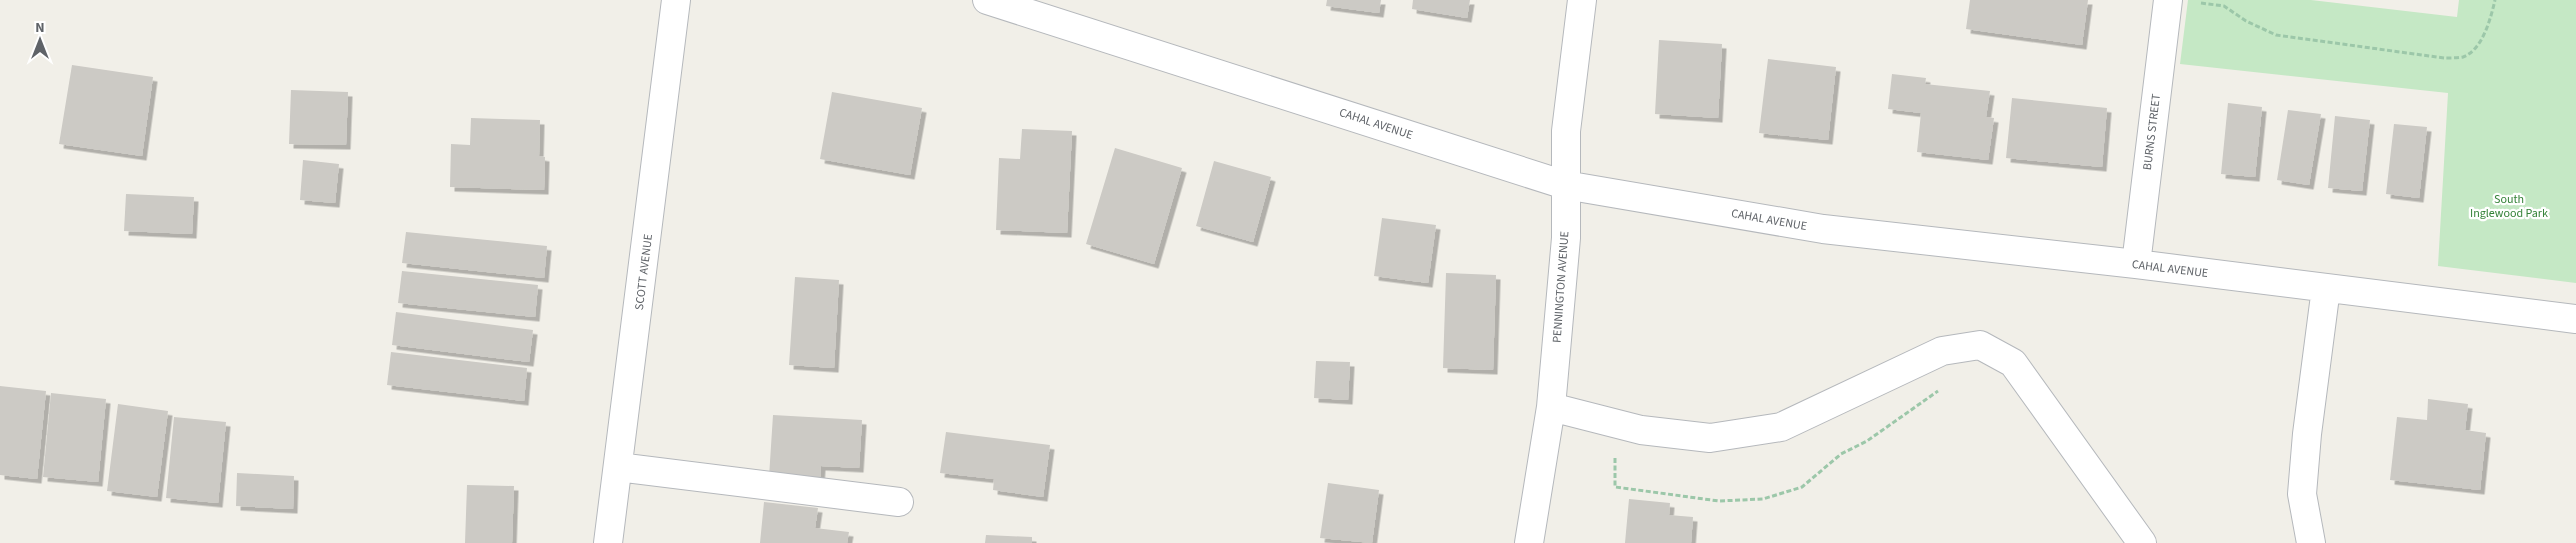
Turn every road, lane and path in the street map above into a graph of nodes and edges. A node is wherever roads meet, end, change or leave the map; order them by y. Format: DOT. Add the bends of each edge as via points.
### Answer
graph roads {
  1 [pos="676,0"];
  2 [pos="987,0"];
  3 [pos="1582,0"];
  4 [pos="2494,0"];
  5 [pos="2168,2"];
  6 [pos="1565,185"];
  7 [pos="2136,264"];
  8 [pos="2326,288"];
  9 [pos="2576,319"];
  10 [pos="1939,391"];
  11 [pos="1551,407"];
  12 [pos="1611,453"];
  13 [pos="618,467"];
  14 [pos="899,502"];
  15 [pos="608,543"];
  16 [pos="1529,543"];
  17 [pos="2142,543"];
  18 [pos="2311,543"];
  1 -- 13 [label="street, SCOTT AVENUE"];
  2 -- 6 [label="street, CAHAL AVENUE"];
  3 -- 6 [label="street, PENNINGTON AVENUE" via="1566,131"];
  4 -- 5 [label="path" via="2481,41 2465,56 2444,58 2276,35 2224,6"];
  5 -- 7 [label="street, BURNS STREET"];
  6 -- 7 [label="street, CAHAL AVENUE" via="1823,229"];
  6 -- 11 [label="street, PENNINGTON AVENUE" via="1566,238"];
  7 -- 8 [label="street, CAHAL AVENUE"];
  8 -- 9 [label="street, CAHAL AVENUE"];
  8 -- 18 [label="street" via="2302,494"];
  10 -- 12 [label="path" via="1867,441 1841,454 1802,487 1763,499 1719,501 1615,487 1616,460"];
  11 -- 16 [label="street, PENNINGTON AVENUE"];
  11 -- 17 [label="street" via="1641,430 1710,438 1781,426 1942,351 1980,345 2013,363"];
  13 -- 14 [label="street"];
  13 -- 15 [label="street, SCOTT AVENUE"];
}
